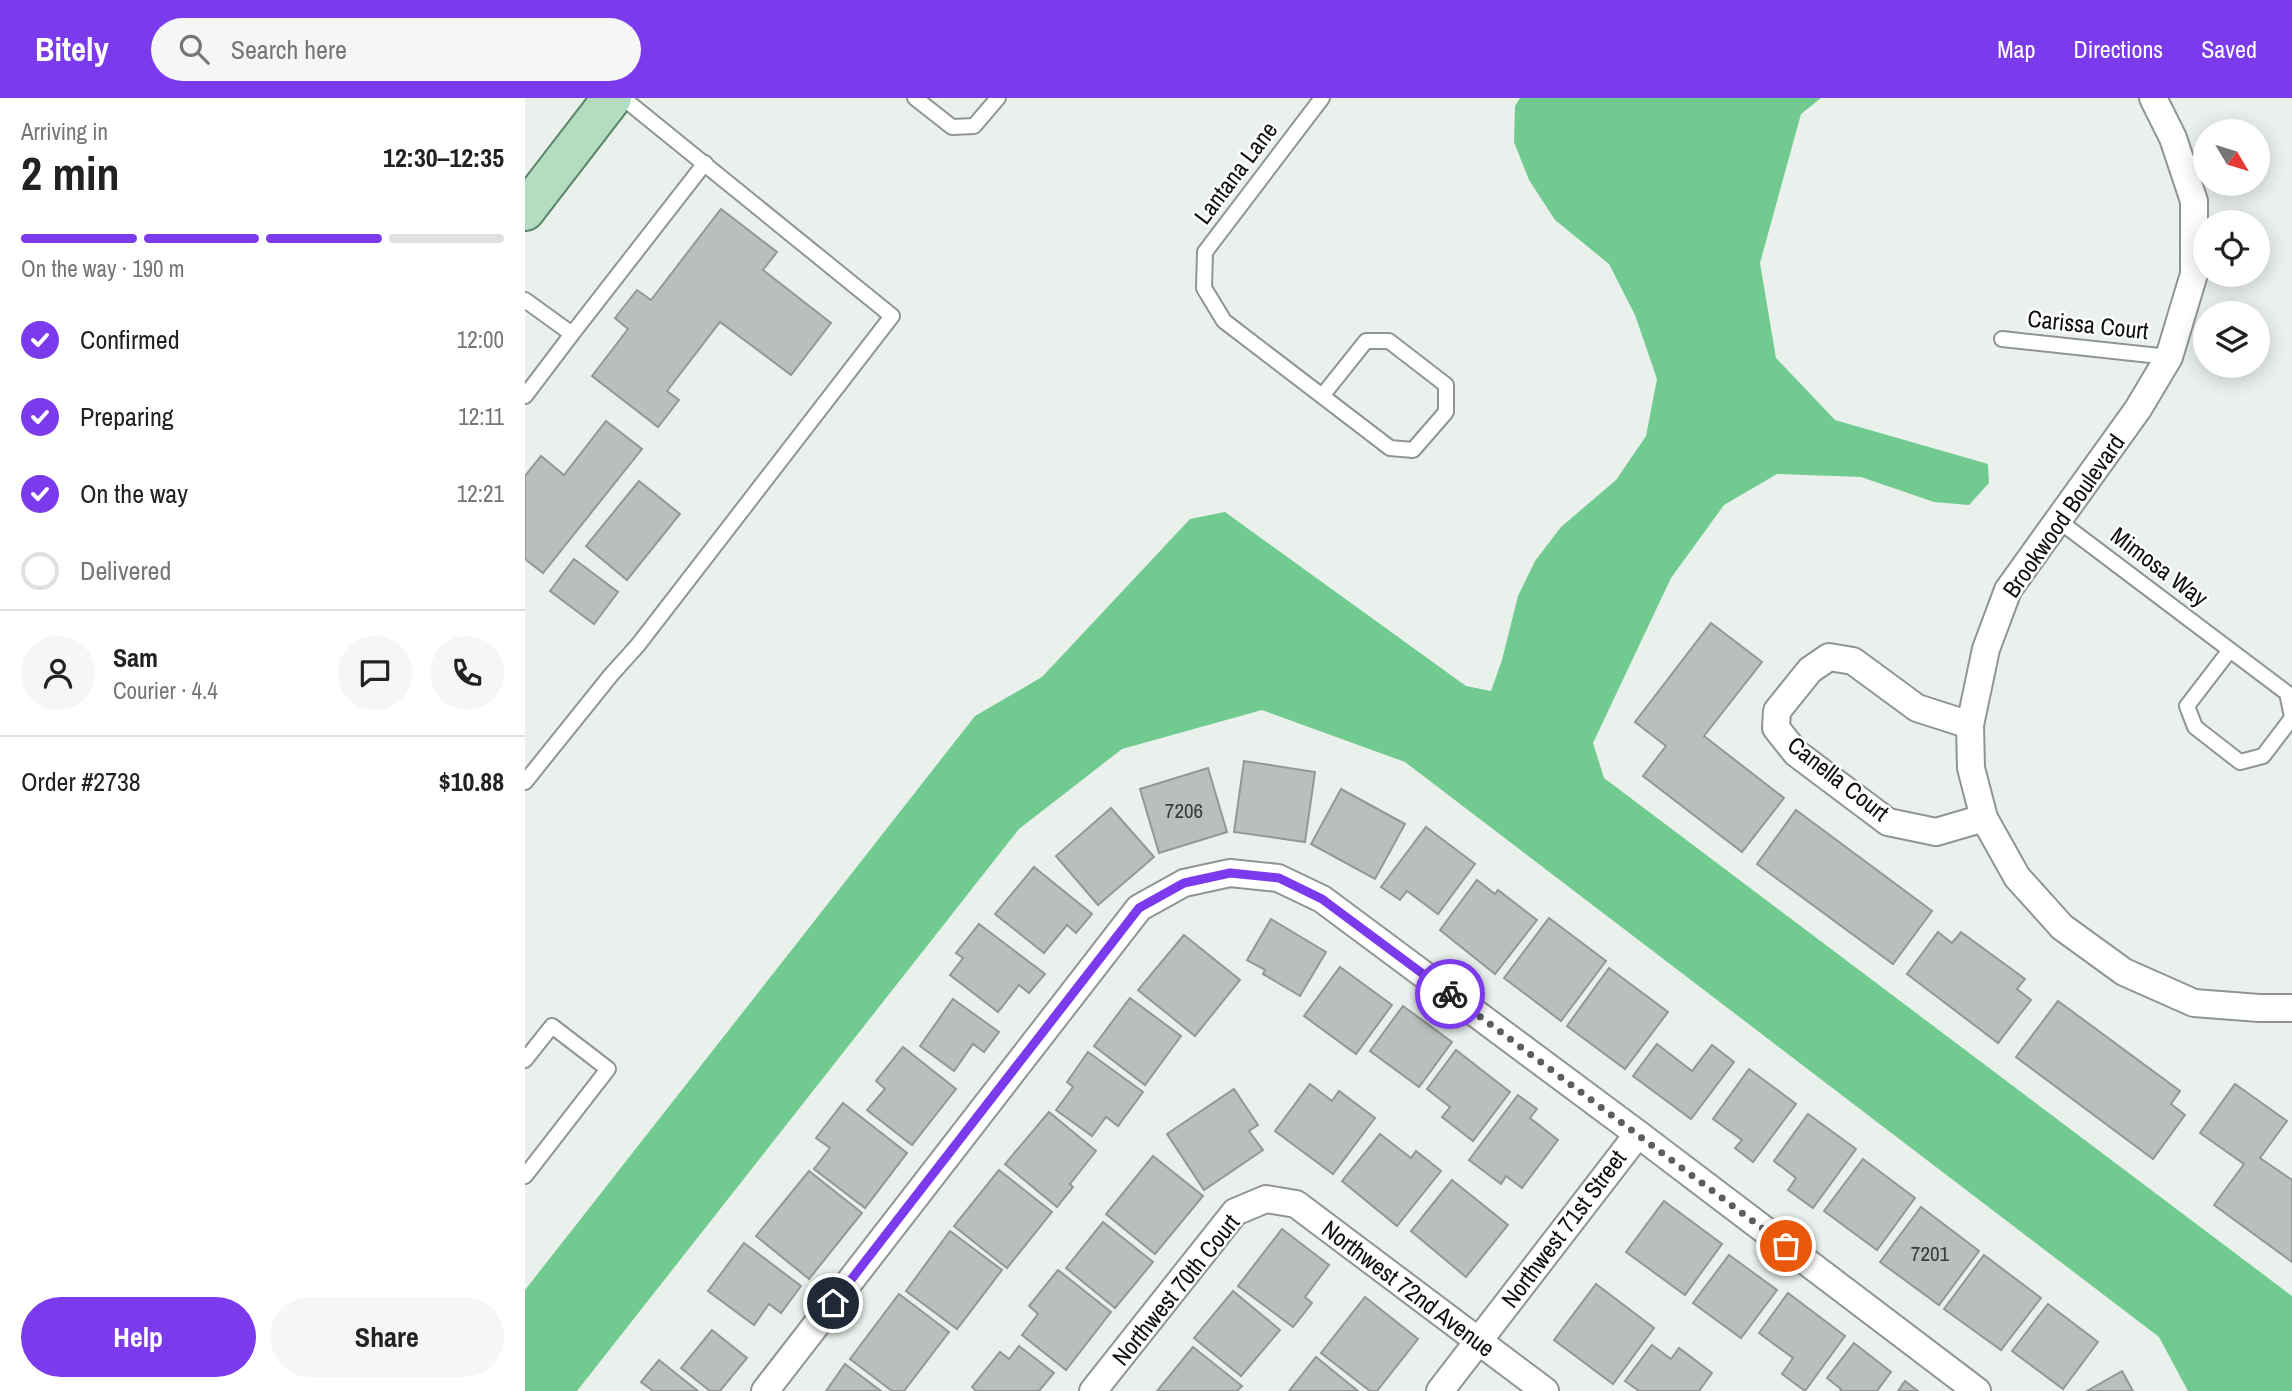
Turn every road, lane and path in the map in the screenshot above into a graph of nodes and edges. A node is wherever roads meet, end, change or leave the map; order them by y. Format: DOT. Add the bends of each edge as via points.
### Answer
graph roads {
  1 [pos="612,98"];
  2 [pos="623,98"];
  3 [pos="915,98"];
  4 [pos="998,98"];
  5 [pos="1322,98"];
  6 [pos="2153,98"];
  7 [pos="705,163"];
  8 [pos="525,211"];
  9 [pos="525,300"];
  10 [pos="572,334"];
  11 [pos="2002,339"];
  12 [pos="2169,357"];
  13 [pos="525,396"];
  14 [pos="1322,396"];
  15 [pos="2059,521"];
  16 [pos="2230,650"];
  17 [pos="2292,718"];
  18 [pos="1970,725"];
  19 [pos="525,782"];
  20 [pos="1984,818"];
  21 [pos="2292,1008"];
  22 [pos="525,1060"];
  23 [pos="1637,1134"];
  24 [pos="525,1176"];
  25 [pos="1266,1199"];
  26 [pos="1479,1341"];
  27 [pos="765,1391"];
  28 [pos="1093,1391"];
  29 [pos="1440,1391"];
  30 [pos="1545,1391"];
  31 [pos="1977,1391"];
  1 -- 8 [label="main road"];
  2 -- 7 [label="lane"];
  3 -- 4 [label="lane" via="952,127 974,126"];
  5 -- 14 [label="lane, Lantana Lane" via="1205,252 1204,288 1224,321"];
  6 -- 12 [label="street, Brookwood Boulevard" via="2173,138 2194,201 2194,274"];
  7 -- 10 [label="lane"];
  7 -- 19 [label="lane" via="892,316 638,645"];
  9 -- 10 [label="lane"];
  10 -- 13 [label="lane"];
  11 -- 12 [label="lane, Carissa Court"];
  12 -- 15 [label="street, Brookwood Boulevard"];
  14 -- 14 [label="lane, Lantana Lane" via="1390,448 1413,450 1446,412 1445,385 1389,341 1366,341"];
  15 -- 16 [label="lane, Mimosa Way"];
  15 -- 18 [label="street, Brookwood Boulevard" via="2008,590 1986,649"];
  16 -- 17 [label="lane, Mimosa Way" via="2287,693"];
  16 -- 17 [label="lane, Mimosa Way" via="2187,706 2195,727 2240,762 2263,756"];
  18 -- 20 [label="street, Brookwood Boulevard" via="1971,768"];
  18 -- 20 [label="street, Canella Court" via="1917,708 1853,661 1829,657 1810,670 1777,711 1776,728 1796,753 1888,822 1936,832"];
  20 -- 21 [label="street, Brookwood Boulevard" via="2017,877 2062,927 2124,972 2194,1003"];
  22 -- 24 [label="lane" via="552,1026 608,1069"];
  23 -- 26 [label="street, Northwest 71st Street"];
  23 -- 27 [label="street" via="1322,899 1279,878 1230,873 1184,883 1139,908"];
  23 -- 31 [label="street"];
  25 -- 26 [label="street, Northwest 72nd Avenue" via="1296,1204"];
  25 -- 28 [label="street, Northwest 70th Court" via="1235,1212"];
  26 -- 29 [label="street, Northwest 71st Street"];
  26 -- 30 [label="street, Northwest 72nd Avenue"];
}
